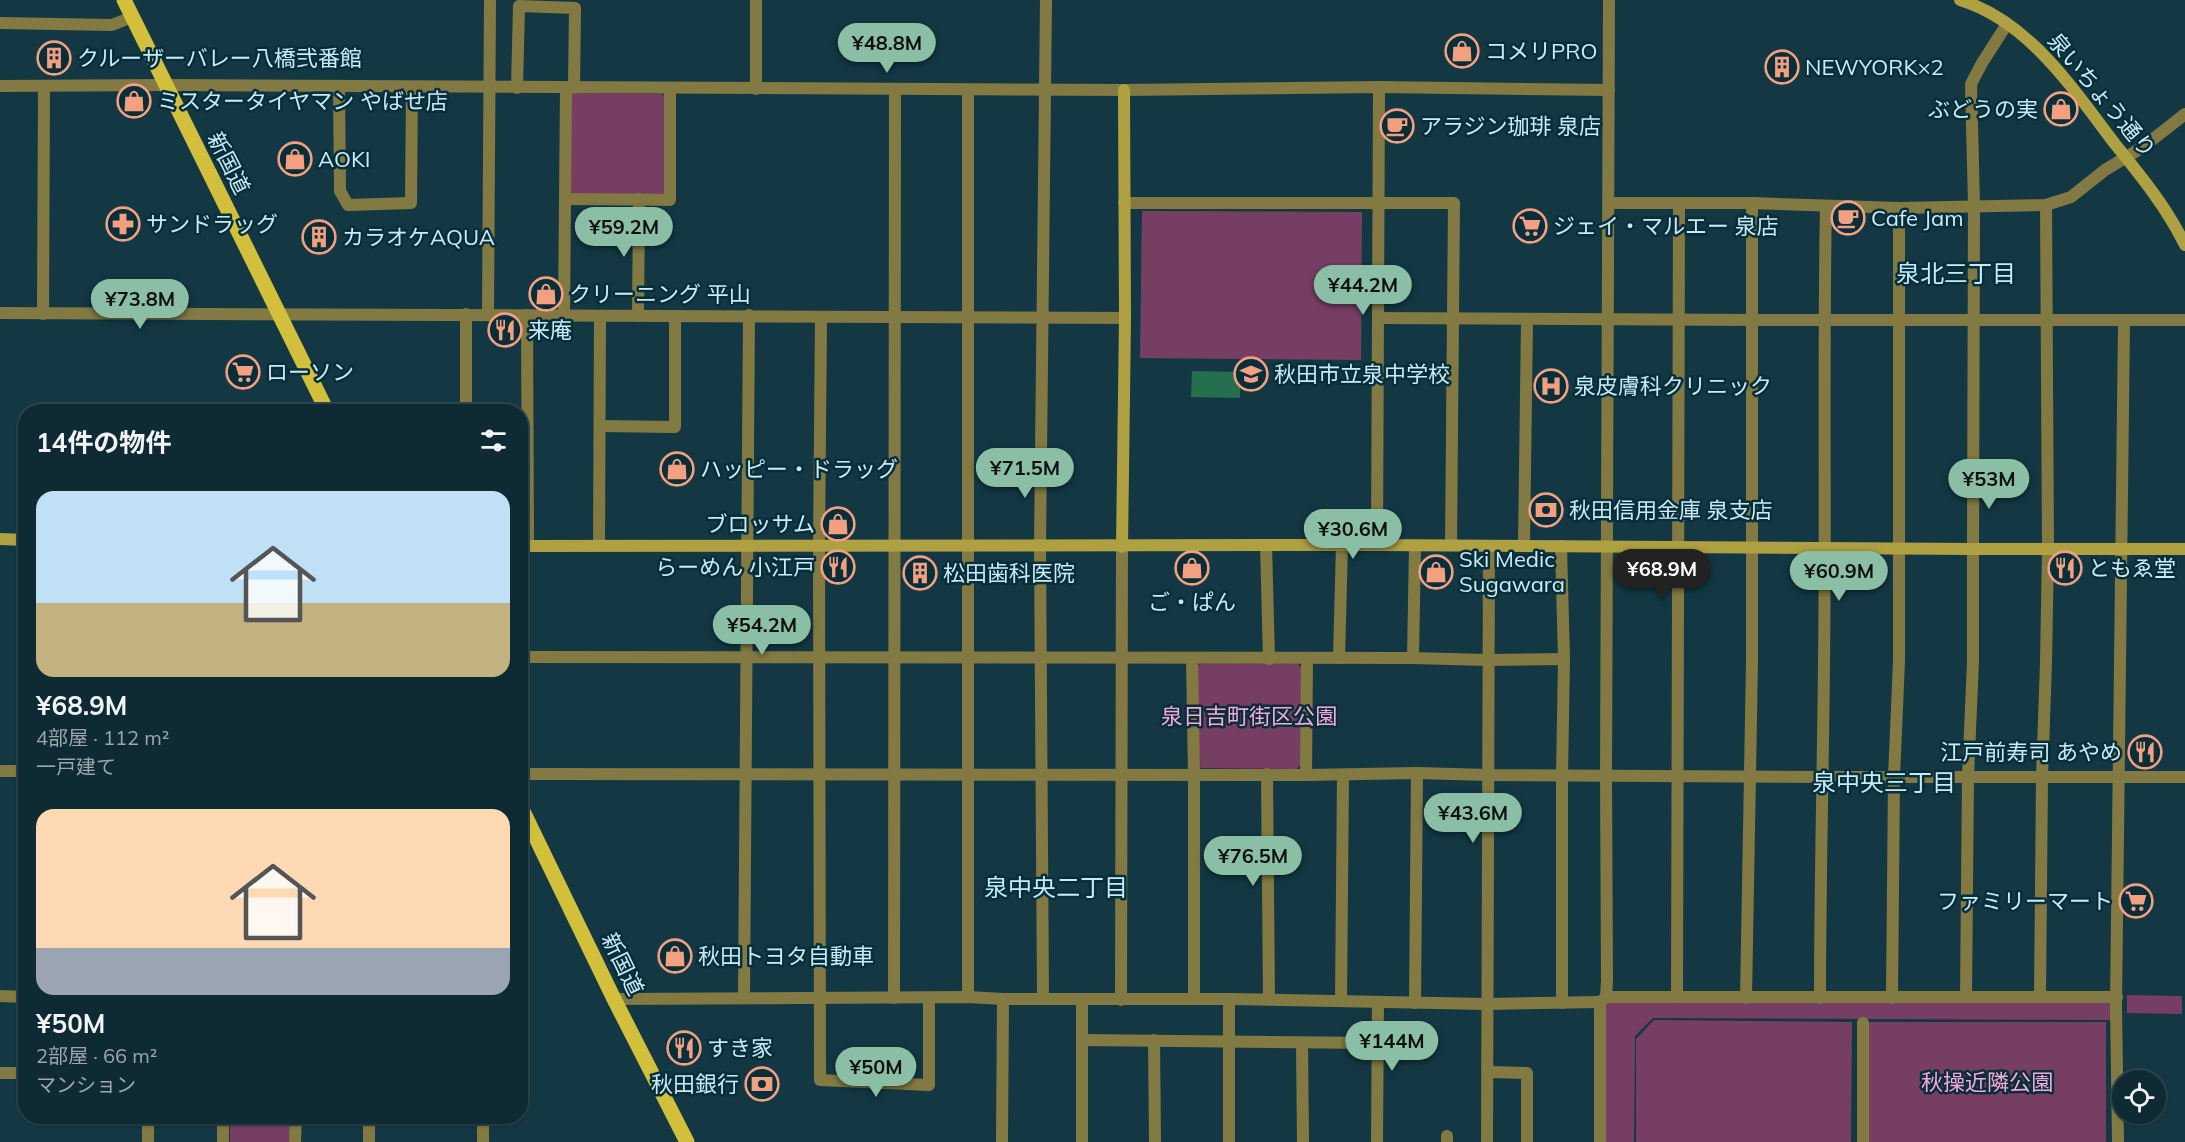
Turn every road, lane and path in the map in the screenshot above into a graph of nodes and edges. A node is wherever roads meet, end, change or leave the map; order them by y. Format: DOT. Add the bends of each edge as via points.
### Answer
graph roads {
  1 [pos="124,0"];
  2 [pos="490,0"];
  3 [pos="756,0"];
  4 [pos="1046,0"];
  5 [pos="1609,0"];
  6 [pos="1960,0"];
  7 [pos="132,17"];
  8 [pos="0,23"];
  9 [pos="2007,24"];
  10 [pos="165,85"];
  11 [pos="0,86"];
  12 [pos="44,86"];
  13 [pos="339,86"];
  14 [pos="412,87"];
  15 [pos="1378,87"];
  16 [pos="490,88"];
  17 [pos="517,88"];
  18 [pos="570,88"];
  19 [pos="670,89"];
  20 [pos="756,89"];
  21 [pos="895,89"];
  22 [pos="1045,89"];
  23 [pos="968,90"];
  24 [pos="1124,90"];
  25 [pos="1609,90"];
  26 [pos="2185,114"];
  27 [pos="2126,156"];
  28 [pos="565,199"];
  29 [pos="639,199"];
  30 [pos="1609,202"];
  31 [pos="1124,203"];
  32 [pos="1379,203"];
  33 [pos="1752,203"];
  34 [pos="1679,204"];
  35 [pos="1974,205"];
  36 [pos="2046,205"];
  37 [pos="1826,206"];
  38 [pos="1899,208"];
  39 [pos="2185,245"];
  40 [pos="0,313"];
  41 [pos="43,314"];
  42 [pos="466,314"];
  43 [pos="488,314"];
  44 [pos="279,315"];
  45 [pos="527,315"];
  46 [pos="748,315"];
  47 [pos="564,316"];
  48 [pos="600,316"];
  49 [pos="638,316"];
  50 [pos="675,316"];
  51 [pos="895,316"];
  52 [pos="968,316"];
  53 [pos="821,317"];
  54 [pos="1043,318"];
  55 [pos="1125,318"];
  56 [pos="1378,318"];
  57 [pos="1452,318"];
  58 [pos="1527,319"];
  59 [pos="1608,319"];
  60 [pos="1679,320"];
  61 [pos="1753,320"];
  62 [pos="1824,320"];
  63 [pos="1900,320"];
  64 [pos="2185,320"];
  65 [pos="1974,321"];
  66 [pos="2047,321"];
  67 [pos="2124,321"];
  68 [pos="324,404"];
  69 [pos="466,404"];
  70 [pos="525,404"];
  71 [pos="600,426"];
  72 [pos="0,539"];
  73 [pos="18,540"];
  74 [pos="968,545"];
  75 [pos="1040,545"];
  76 [pos="1266,545"];
  77 [pos="1342,545"];
  78 [pos="1377,545"];
  79 [pos="1451,545"];
  80 [pos="1524,545"];
  81 [pos="528,546"];
  82 [pos="599,546"];
  83 [pos="748,546"];
  84 [pos="894,546"];
  85 [pos="1415,546"];
  86 [pos="1489,546"];
  87 [pos="1561,546"];
  88 [pos="819,547"];
  89 [pos="1122,547"];
  90 [pos="1606,547"];
  91 [pos="1824,547"];
  92 [pos="1677,548"];
  93 [pos="1751,548"];
  94 [pos="1900,548"];
  95 [pos="2048,548"];
  96 [pos="2120,548"];
  97 [pos="1973,549"];
  98 [pos="2185,549"];
  99 [pos="528,657"];
  100 [pos="819,658"];
  101 [pos="968,658"];
  102 [pos="1042,658"];
  103 [pos="1339,658"];
  104 [pos="1413,658"];
  105 [pos="747,659"];
  106 [pos="895,659"];
  107 [pos="1123,659"];
  108 [pos="1192,659"];
  109 [pos="1269,659"];
  110 [pos="1307,659"];
  111 [pos="1564,659"];
  112 [pos="1488,660"];
  113 [pos="0,771"];
  114 [pos="18,771"];
  115 [pos="747,773"];
  116 [pos="820,773"];
  117 [pos="1418,773"];
  118 [pos="528,774"];
  119 [pos="894,774"];
  120 [pos="966,774"];
  121 [pos="1042,774"];
  122 [pos="1194,774"];
  123 [pos="1267,774"];
  124 [pos="1122,775"];
  125 [pos="1306,775"];
  126 [pos="1343,775"];
  127 [pos="1488,775"];
  128 [pos="1677,775"];
  129 [pos="1562,776"];
  130 [pos="1606,776"];
  131 [pos="1968,776"];
  132 [pos="1749,777"];
  133 [pos="1821,777"];
  134 [pos="1894,777"];
  135 [pos="2042,777"];
  136 [pos="2185,777"];
  137 [pos="2119,778"];
  138 [pos="528,822"];
  139 [pos="0,996"];
  140 [pos="18,997"];
  141 [pos="744,997"];
  142 [pos="821,997"];
  143 [pos="968,997"];
  144 [pos="1677,997"];
  145 [pos="1966,997"];
  146 [pos="2040,997"];
  147 [pos="2117,997"];
  148 [pos="894,998"];
  149 [pos="929,998"];
  150 [pos="1746,998"];
  151 [pos="1820,998"];
  152 [pos="1892,998"];
  153 [pos="614,999"];
  154 [pos="1003,999"];
  155 [pos="1043,999"];
  156 [pos="1082,999"];
  157 [pos="1194,999"];
  158 [pos="1229,999"];
  159 [pos="1269,999"];
  160 [pos="1603,999"];
  161 [pos="1121,1000"];
  162 [pos="1341,1001"];
  163 [pos="1378,1002"];
  164 [pos="1415,1003"];
  165 [pos="1562,1003"];
  166 [pos="1488,1004"];
  167 [pos="1863,1023"];
  168 [pos="1082,1040"];
  169 [pos="1154,1040"];
  170 [pos="1229,1042"];
  171 [pos="1302,1043"];
  172 [pos="1377,1043"];
  173 [pos="1488,1072"];
  174 [pos="0,1073"];
  175 [pos="18,1073"];
  176 [pos="148,1124"];
  177 [pos="223,1124"];
  178 [pos="296,1124"];
  179 [pos="369,1124"];
  180 [pos="483,1124"];
  181 [pos="148,1142"];
  182 [pos="223,1142"];
  183 [pos="296,1142"];
  184 [pos="369,1142"];
  185 [pos="483,1142"];
  186 [pos="687,1142"];
  187 [pos="1002,1142"];
  188 [pos="1082,1142"];
  189 [pos="1155,1142"];
  190 [pos="1229,1142"];
  191 [pos="1303,1142"];
  192 [pos="1377,1142"];
  193 [pos="1487,1142"];
  194 [pos="1527,1142"];
  195 [pos="1600,1142"];
  196 [pos="1863,1142"];
  197 [pos="2118,1142"];
  1 -- 7 [label="main road, 新国道"];
  2 -- 16 [label="street"];
  3 -- 20 [label="street"];
  4 -- 22 [label="street"];
  5 -- 25 [label="street"];
  6 -- 9 [label="street, 泉いちょう通り"];
  7 -- 8 [label="street" via="112,25"];
  7 -- 10 [label="main road, 新国道"];
  9 -- 27 [label="street, 泉いちょう通り" via="2042,53"];
  9 -- 35 [label="street" via="1971,84"];
  10 -- 12 [label="street"];
  10 -- 13 [label="street"];
  10 -- 44 [label="main road, 新国道"];
  11 -- 12 [label="street"];
  12 -- 41 [label="street"];
  13 -- 14 [label="street"];
  13 -- 14 [label="street" via="340,190 348,205 411,202"];
  14 -- 16 [label="street"];
  15 -- 24 [label="street"];
  15 -- 25 [label="street"];
  15 -- 32 [label="street"];
  16 -- 17 [label="street"];
  16 -- 43 [label="street"];
  17 -- 18 [label="street"];
  17 -- 18 [label="street" via="519,6 574,8"];
  18 -- 19 [label="street"];
  18 -- 28 [label="street"];
  19 -- 20 [label="street"];
  19 -- 29 [label="street" via="670,200"];
  20 -- 21 [label="street"];
  21 -- 23 [label="street"];
  21 -- 51 [label="street"];
  22 -- 23 [label="street"];
  22 -- 24 [label="street"];
  22 -- 54 [label="street"];
  23 -- 52 [label="street"];
  24 -- 31 [label="street"];
  25 -- 30 [label="street"];
  26 -- 27 [label="street"];
  27 -- 36 [label="street" via="2071,197"];
  27 -- 39 [label="street, 泉いちょう通り"];
  28 -- 29 [label="street"];
  28 -- 47 [label="street"];
  29 -- 49 [label="street"];
  30 -- 34 [label="street"];
  30 -- 59 [label="street"];
  31 -- 32 [label="street"];
  31 -- 55 [label="street"];
  32 -- 56 [label="street"];
  32 -- 57 [label="street" via="1454,203"];
  33 -- 34 [label="street"];
  33 -- 37 [label="street"];
  33 -- 61 [label="street"];
  34 -- 60 [label="street"];
  35 -- 36 [label="street"];
  35 -- 38 [label="street"];
  35 -- 65 [label="street"];
  36 -- 66 [label="street"];
  37 -- 38 [label="street"];
  37 -- 62 [label="street"];
  38 -- 63 [label="street"];
  40 -- 41 [label="street"];
  41 -- 44 [label="street"];
  42 -- 43 [label="street"];
  42 -- 44 [label="street"];
  42 -- 69 [label="street"];
  43 -- 45 [label="street"];
  44 -- 68 [label="main road, 新国道"];
  45 -- 47 [label="street"];
  45 -- 70 [label="street"];
  46 -- 50 [label="street"];
  46 -- 53 [label="street"];
  46 -- 83 [label="street"];
  47 -- 48 [label="street"];
  48 -- 49 [label="street"];
  48 -- 71 [label="street"];
  49 -- 50 [label="street"];
  50 -- 71 [label="street" via="675,427"];
  51 -- 52 [label="street"];
  51 -- 53 [label="street"];
  51 -- 84 [label="street"];
  52 -- 54 [label="street"];
  52 -- 74 [label="street"];
  53 -- 88 [label="street"];
  54 -- 55 [label="street"];
  54 -- 75 [label="street"];
  55 -- 89 [label="street"];
  56 -- 57 [label="street"];
  56 -- 78 [label="street"];
  57 -- 58 [label="street"];
  57 -- 79 [label="street"];
  58 -- 59 [label="street"];
  58 -- 80 [label="street"];
  59 -- 60 [label="street"];
  59 -- 90 [label="street"];
  60 -- 61 [label="street"];
  60 -- 92 [label="street"];
  61 -- 62 [label="street"];
  61 -- 93 [label="street"];
  62 -- 63 [label="street"];
  62 -- 91 [label="street"];
  63 -- 65 [label="street"];
  63 -- 94 [label="street"];
  64 -- 67 [label="street"];
  65 -- 66 [label="street"];
  65 -- 97 [label="street"];
  66 -- 67 [label="street"];
  66 -- 95 [label="street"];
  67 -- 96 [label="street"];
  71 -- 82 [label="street"];
  72 -- 73 [label="street"];
  74 -- 75 [label="street"];
  74 -- 84 [label="street"];
  74 -- 101 [label="street"];
  75 -- 89 [label="street"];
  75 -- 102 [label="street"];
  76 -- 77 [label="street"];
  76 -- 89 [label="street"];
  76 -- 109 [label="street"];
  77 -- 78 [label="street"];
  77 -- 103 [label="street"];
  78 -- 85 [label="street"];
  79 -- 85 [label="street"];
  79 -- 86 [label="street"];
  80 -- 86 [label="street"];
  80 -- 87 [label="street"];
  81 -- 82 [label="street"];
  82 -- 83 [label="street"];
  83 -- 88 [label="street"];
  83 -- 105 [label="street"];
  84 -- 88 [label="street"];
  84 -- 106 [label="street"];
  85 -- 104 [label="street"];
  86 -- 112 [label="street"];
  87 -- 90 [label="street"];
  87 -- 111 [label="street"];
  88 -- 100 [label="street"];
  89 -- 107 [label="street"];
  90 -- 92 [label="street"];
  90 -- 130 [label="street"];
  91 -- 93 [label="street"];
  91 -- 94 [label="street"];
  91 -- 133 [label="street"];
  92 -- 93 [label="street"];
  92 -- 128 [label="street"];
  93 -- 132 [label="street"];
  94 -- 97 [label="street"];
  94 -- 134 [label="street"];
  95 -- 96 [label="street"];
  95 -- 97 [label="street"];
  95 -- 135 [label="street"];
  96 -- 98 [label="street"];
  96 -- 137 [label="street"];
  97 -- 131 [label="street"];
  99 -- 105 [label="street"];
  100 -- 105 [label="street"];
  100 -- 106 [label="street"];
  100 -- 116 [label="street"];
  101 -- 102 [label="street"];
  101 -- 106 [label="street"];
  101 -- 120 [label="street"];
  102 -- 107 [label="street"];
  102 -- 121 [label="street"];
  103 -- 104 [label="street"];
  103 -- 110 [label="street"];
  104 -- 112 [label="street"];
  105 -- 115 [label="street"];
  106 -- 119 [label="street"];
  107 -- 108 [label="street"];
  107 -- 124 [label="street"];
  108 -- 109 [label="street"];
  108 -- 122 [label="street"];
  109 -- 110 [label="street"];
  110 -- 125 [label="street"];
  111 -- 112 [label="street"];
  111 -- 129 [label="street"];
  112 -- 127 [label="street"];
  113 -- 114 [label="street"];
  115 -- 116 [label="street"];
  115 -- 118 [label="street"];
  115 -- 141 [label="street"];
  116 -- 119 [label="street"];
  116 -- 142 [label="street"];
  117 -- 126 [label="street"];
  117 -- 127 [label="street"];
  117 -- 164 [label="street"];
  119 -- 120 [label="street"];
  119 -- 148 [label="street"];
  120 -- 121 [label="street"];
  120 -- 143 [label="street"];
  121 -- 124 [label="street"];
  121 -- 155 [label="street"];
  122 -- 123 [label="street"];
  122 -- 124 [label="street"];
  122 -- 157 [label="street"];
  123 -- 125 [label="street"];
  123 -- 159 [label="street"];
  124 -- 161 [label="street"];
  125 -- 126 [label="street"];
  126 -- 162 [label="street"];
  127 -- 129 [label="street"];
  127 -- 166 [label="street"];
  128 -- 130 [label="street"];
  128 -- 132 [label="street"];
  128 -- 144 [label="street"];
  129 -- 130 [label="street"];
  129 -- 165 [label="street"];
  130 -- 160 [label="street"];
  131 -- 134 [label="street"];
  131 -- 135 [label="street"];
  131 -- 145 [label="street"];
  132 -- 133 [label="street"];
  132 -- 150 [label="street"];
  133 -- 134 [label="street"];
  133 -- 151 [label="street"];
  134 -- 152 [label="street"];
  135 -- 137 [label="street"];
  135 -- 146 [label="street"];
  136 -- 137 [label="street"];
  137 -- 147 [label="street"];
  138 -- 153 [label="main road, 新国道"];
  139 -- 140 [label="street"];
  141 -- 142 [label="street"];
  141 -- 153 [label="street"];
  142 -- 148 [label="street"];
  142 -- 149 [label="street" via="820,1080 929,1085"];
  143 -- 149 [label="street"];
  143 -- 154 [label="street"];
  144 -- 150 [label="street"];
  144 -- 160 [label="street"];
  145 -- 146 [label="street"];
  145 -- 152 [label="street"];
  146 -- 147 [label="street"];
  147 -- 197 [label="street"];
  148 -- 149 [label="street"];
  150 -- 151 [label="street"];
  151 -- 152 [label="street"];
  153 -- 186 [label="main road, 新国道"];
  154 -- 155 [label="street"];
  154 -- 187 [label="street"];
  155 -- 156 [label="street"];
  156 -- 161 [label="street"];
  156 -- 168 [label="street"];
  157 -- 158 [label="street"];
  157 -- 161 [label="street"];
  158 -- 159 [label="street"];
  158 -- 170 [label="street"];
  159 -- 162 [label="street"];
  160 -- 165 [label="street"];
  160 -- 195 [label="street"];
  162 -- 163 [label="street"];
  163 -- 164 [label="street"];
  163 -- 172 [label="street"];
  164 -- 166 [label="street"];
  165 -- 166 [label="street"];
  166 -- 173 [label="street"];
  167 -- 196 [label="street"];
  168 -- 169 [label="street"];
  168 -- 188 [label="street"];
  169 -- 170 [label="street"];
  169 -- 189 [label="street"];
  170 -- 171 [label="street"];
  170 -- 190 [label="street"];
  171 -- 172 [label="street"];
  171 -- 191 [label="street"];
  172 -- 192 [label="street"];
  173 -- 193 [label="street"];
  173 -- 194 [label="street" via="1527,1073"];
  174 -- 175 [label="street"];
  176 -- 181 [label="street"];
  177 -- 182 [label="street"];
  178 -- 183 [label="street"];
  179 -- 184 [label="street"];
  180 -- 185 [label="street"];
}
